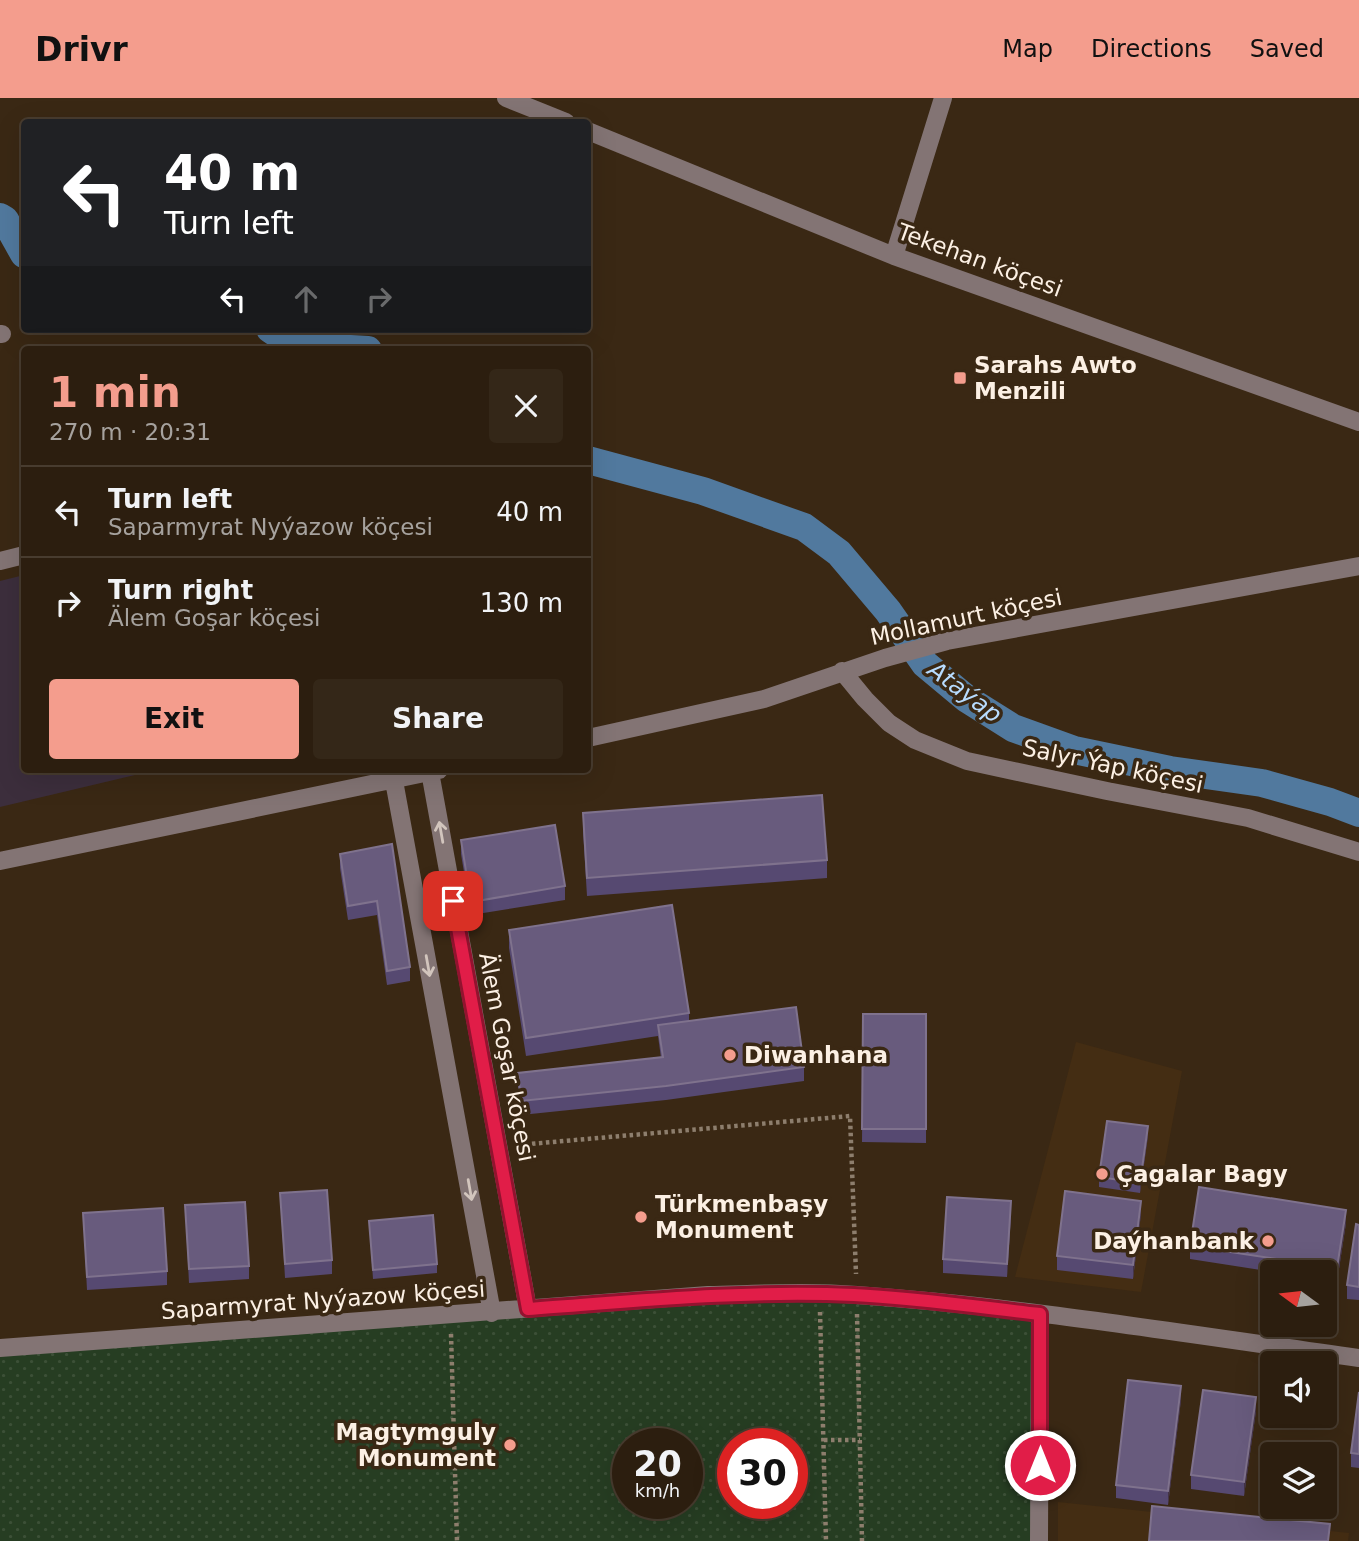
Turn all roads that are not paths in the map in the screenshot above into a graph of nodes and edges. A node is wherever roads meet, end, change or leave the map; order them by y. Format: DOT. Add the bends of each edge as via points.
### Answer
graph roads {
  1 [pos="506,98"];
  2 [pos="943,98"];
  3 [pos="558,119"];
  4 [pos="591,132"];
  5 [pos="894,256"];
  6 [pos="1359,422"];
  7 [pos="21,556"];
  8 [pos="0,561"];
  9 [pos="1359,566"];
  10 [pos="842,671"];
  11 [pos="591,737"];
  12 [pos="436,773"];
  13 [pos="393,774"];
  14 [pos="1359,852"];
  15 [pos="0,861"];
  16 [pos="528,1309"];
  17 [pos="492,1313"];
  18 [pos="1040,1314"];
  19 [pos="0,1348"];
  20 [pos="1359,1358"];
  21 [pos="1039,1541"];
  1 -- 3 [label="street"];
  2 -- 5 [label="street"];
  4 -- 5 [label="street, Tekehan köçesi"];
  5 -- 6 [label="street, Tekehan köçesi"];
  7 -- 8 [label="street"];
  9 -- 10 [label="street, Mollamurt köçesi" via="947,641"];
  10 -- 11 [label="street, Mollamurt köçesi" via="764,699"];
  10 -- 14 [label="street, Salyr Ýap köçesi" via="890,723 915,740 967,761 1248,818"];
  16 -- 12 [label="street, Älem Goşar köçesi, one-way"];
  13 -- 15 [label="street"];
  13 -- 17 [label="street, one-way"];
  16 -- 17 [label="street, Saparmyrat Nyýazow köçesi"];
  16 -- 18 [label="street, Saparmyrat Nyýazow köçesi" via="708,1295 820,1294"];
  17 -- 19 [label="street, Saparmyrat Nyýazow köçesi"];
  18 -- 20 [label="street, Saparmyrat Nyýazow köçesi"];
  18 -- 21 [label="street"];
}
